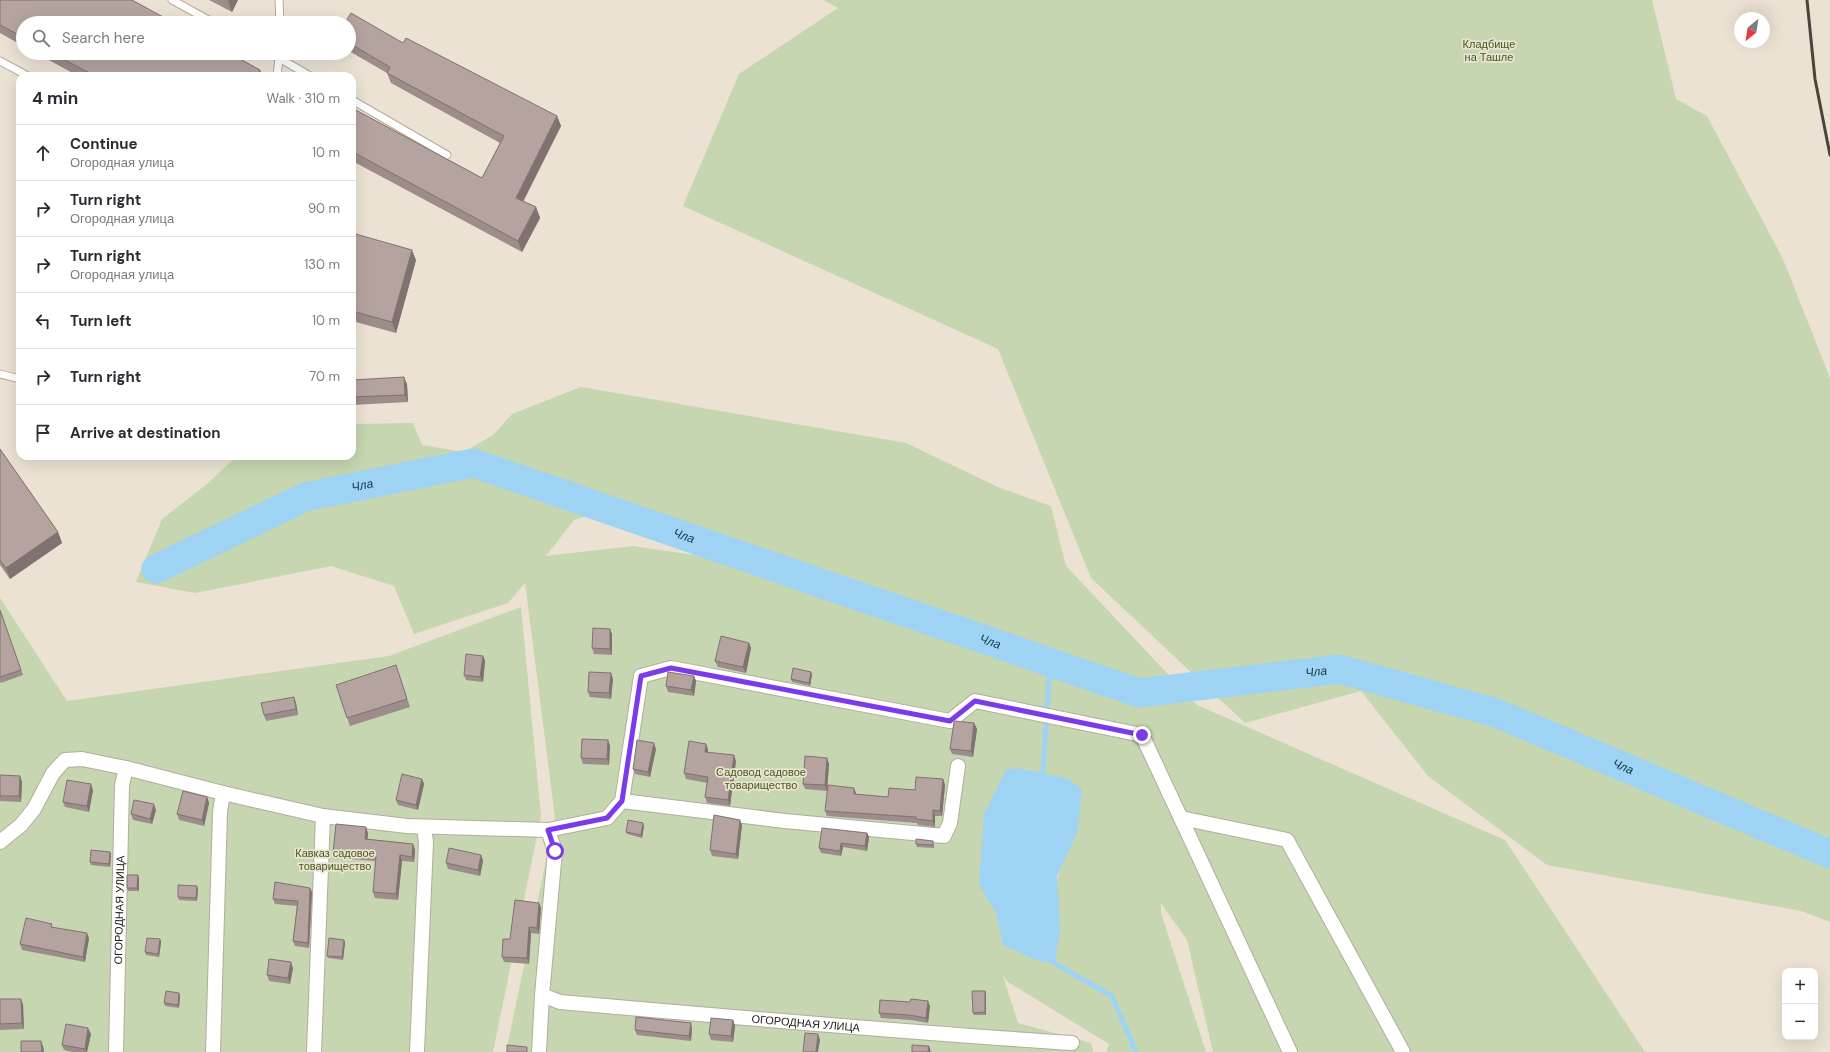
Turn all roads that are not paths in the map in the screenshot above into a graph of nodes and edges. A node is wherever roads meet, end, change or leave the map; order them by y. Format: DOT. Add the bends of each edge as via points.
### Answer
graph roads {
  1 [pos="172,0"];
  2 [pos="279,0"];
  3 [pos="201,16"];
  4 [pos="280,16"];
  5 [pos="279,60"];
  6 [pos="285,60"];
  7 [pos="0,61"];
  8 [pos="21,72"];
  9 [pos="277,72"];
  10 [pos="304,72"];
  11 [pos="356,102"];
  12 [pos="447,155"];
  13 [pos="0,374"];
  14 [pos="16,378"];
  15 [pos="958,766"];
  16 [pos="126,768"];
  17 [pos="223,794"];
  18 [pos="622,801"];
  19 [pos="323,816"];
  20 [pos="1181,818"];
  21 [pos="424,827"];
  22 [pos="548,830"];
  23 [pos="0,842"];
  24 [pos="542,995"];
  25 [pos="1072,1043"];
  26 [pos="116,1052"];
  27 [pos="213,1052"];
  28 [pos="314,1052"];
  29 [pos="417,1052"];
  30 [pos="539,1052"];
  31 [pos="1290,1052"];
  32 [pos="1403,1052"];
  1 -- 3 [label="lane"];
  2 -- 4 [label="lane"];
  5 -- 9 [label="lane"];
  6 -- 10 [label="lane"];
  7 -- 8 [label="lane"];
  11 -- 12 [label="lane"];
  13 -- 14 [label="lane"];
  15 -- 18 [label="street" via="950,823 944,836 785,821"];
  16 -- 17 [label="street"];
  16 -- 23 [label="street" via="82,759 65,760 53,773 34,809 21,825"];
  16 -- 26 [label="street, ОГОРОДНАЯ УЛИЦА" via="122,785"];
  17 -- 19 [label="street"];
  17 -- 27 [label="street" via="220,812"];
  18 -- 20 [label="street" via="641,676 671,668 950,721 975,701 1142,735"];
  18 -- 22 [label="street" via="607,818"];
  19 -- 21 [label="street"];
  19 -- 28 [label="street"];
  20 -- 31 [label="street"];
  20 -- 32 [label="street" via="1287,840"];
  21 -- 22 [label="street"];
  21 -- 29 [label="street" via="426,842"];
  22 -- 24 [label="street" via="555,851"];
  24 -- 25 [label="street, ОГОРОДНАЯ УЛИЦА" via="560,1002 712,1016"];
  24 -- 30 [label="street"];
}
